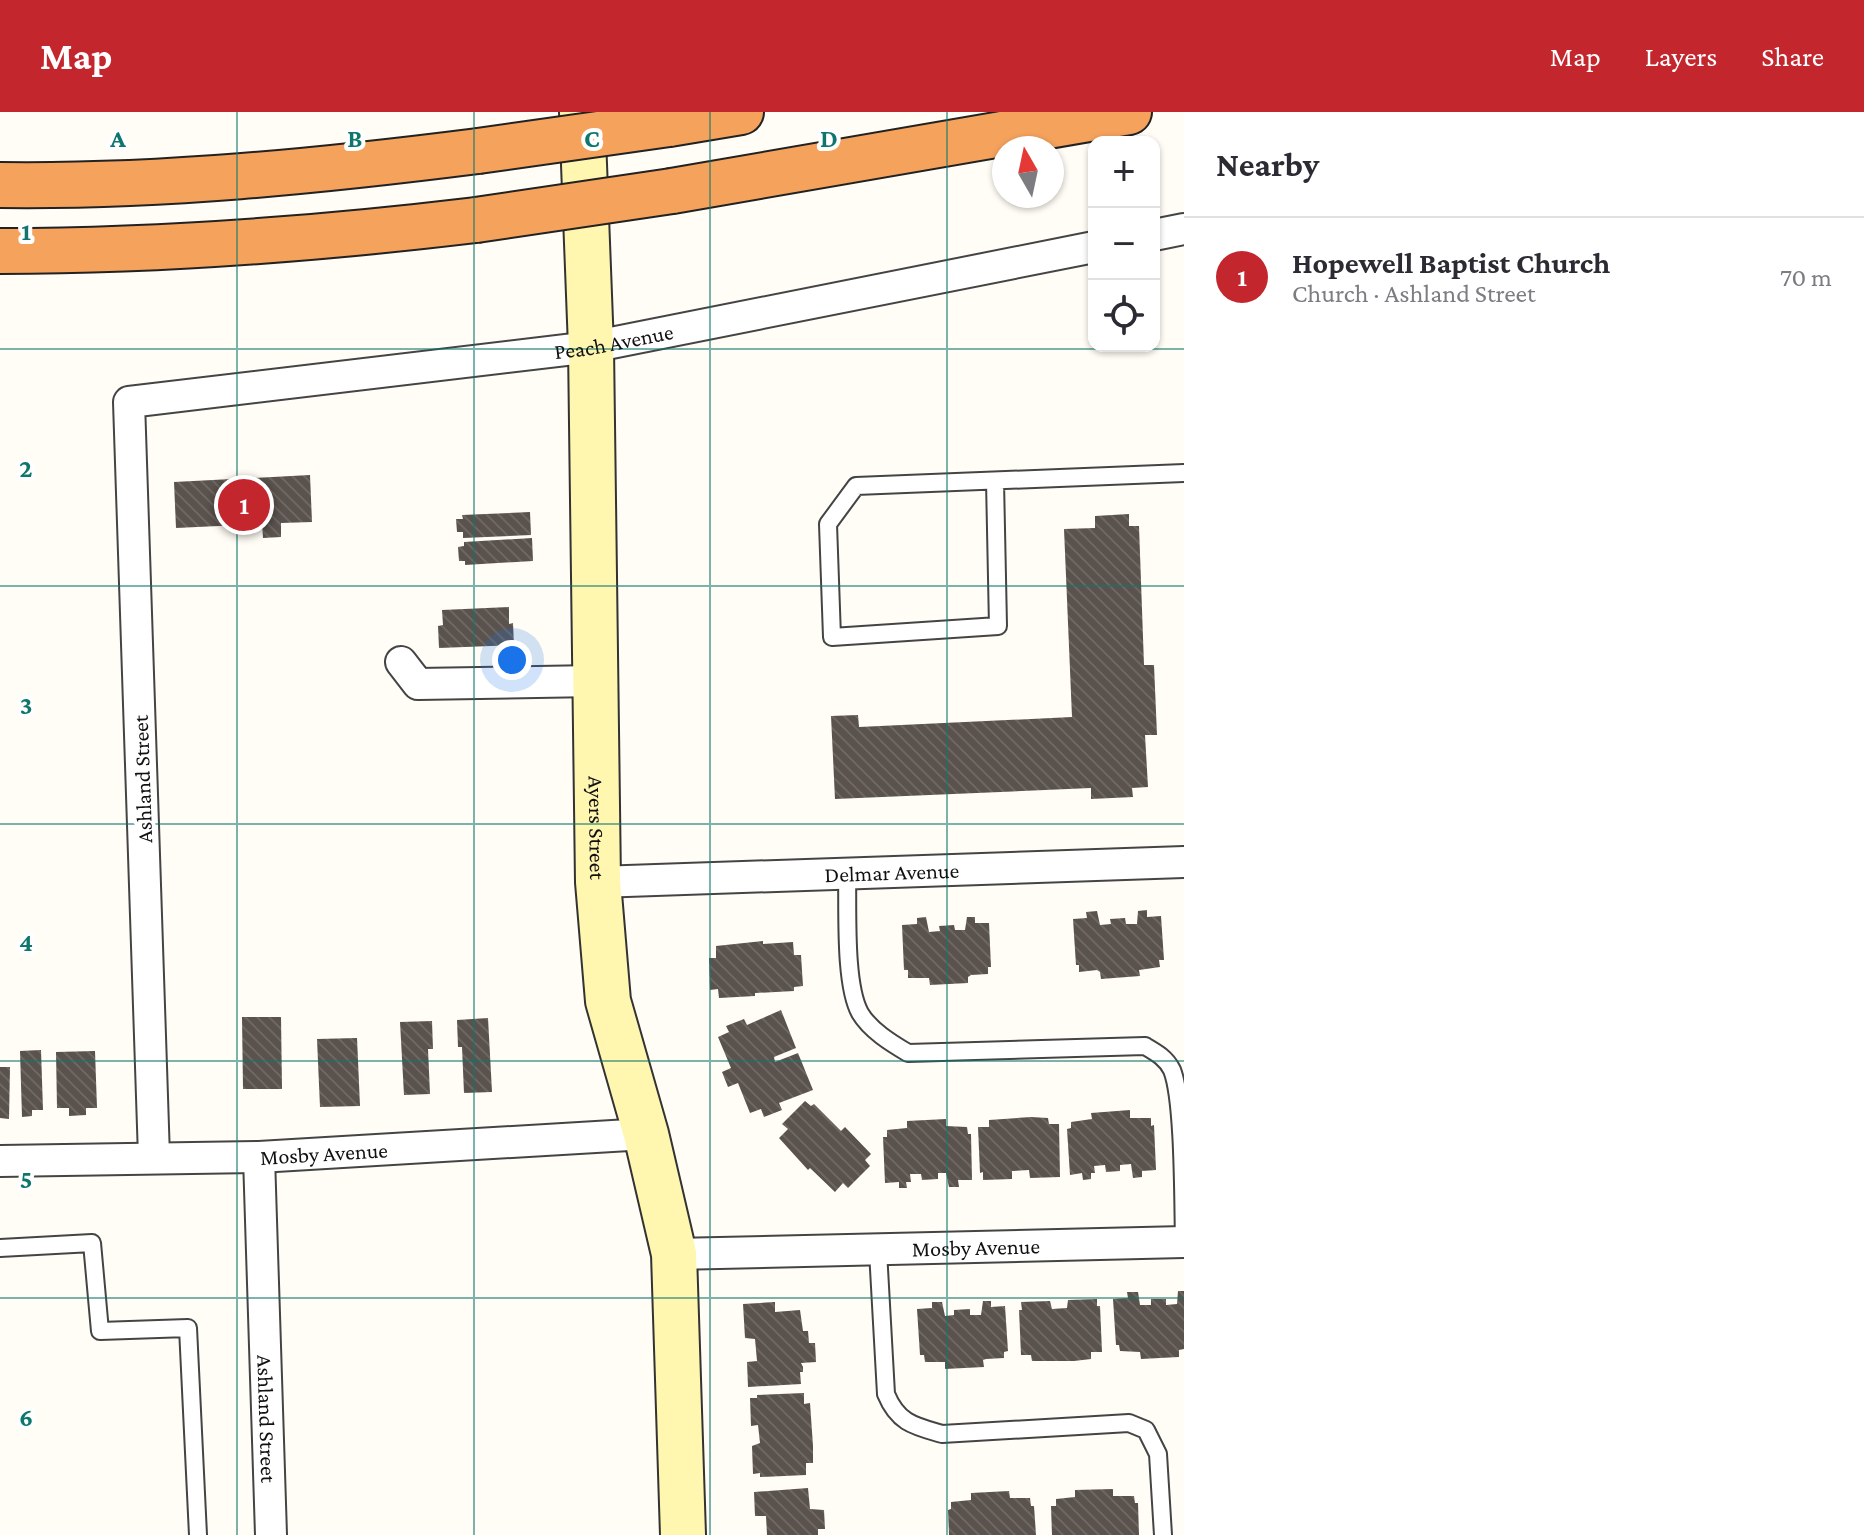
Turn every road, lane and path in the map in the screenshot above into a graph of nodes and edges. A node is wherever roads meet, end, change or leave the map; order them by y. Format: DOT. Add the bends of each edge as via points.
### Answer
graph roads {
  1 [pos="582,112"];
  2 [pos="741,112"];
  3 [pos="1129,112"];
  4 [pos="0,185"];
  5 [pos="1184,229"];
  6 [pos="1160,234"];
  7 [pos="1088,248"];
  8 [pos="0,251"];
  9 [pos="591,347"];
  10 [pos="129,402"];
  11 [pos="1184,473"];
  12 [pos="995,481"];
  13 [pos="401,662"];
  14 [pos="595,681"];
  15 [pos="1184,862"];
  16 [pos="847,874"];
  17 [pos="598,882"];
  18 [pos="646,1134"];
  19 [pos="154,1157"];
  20 [pos="259,1157"];
  21 [pos="0,1161"];
  22 [pos="1184,1242"];
  23 [pos="0,1248"];
  24 [pos="878,1251"];
  25 [pos="674,1254"];
  26 [pos="198,1535"];
  27 [pos="271,1535"];
  28 [pos="683,1535"];
  29 [pos="1163,1535"];
  1 -- 9 [label="street, Ayers Street"];
  2 -- 4 [label="highway, bridge" via="344,168"];
  3 -- 8 [label="highway, bridge" via="476,220 268,242"];
  5 -- 6 [label="street"];
  7 -- 9 [label="street, Peach Avenue"];
  9 -- 10 [label="street, Peach Avenue"];
  9 -- 14 [label="street, Ayers Street"];
  10 -- 19 [label="street, Ashland Street"];
  11 -- 12 [label="lane"];
  12 -- 12 [label="lane" via="856,486 828,524 832,637 998,626"];
  13 -- 14 [label="street" via="418,684"];
  14 -- 17 [label="street, Ayers Street"];
  15 -- 16 [label="street, Delmar Avenue"];
  16 -- 17 [label="street, Delmar Avenue"];
  16 -- 22 [label="lane" via="853,993 860,1014 885,1040 908,1053 1145,1046 1162,1055 1174,1072 1181,1113"];
  17 -- 18 [label="street, Ayers Street" via="608,1001"];
  18 -- 20 [label="street, Mosby Avenue"];
  18 -- 25 [label="street, Ayers Street"];
  19 -- 20 [label="street, Mosby Avenue"];
  19 -- 21 [label="street, Mosby Avenue"];
  20 -- 27 [label="street, Ashland Street"];
  22 -- 24 [label="street, Mosby Avenue"];
  23 -- 26 [label="lane" via="92,1243 100,1331 188,1328"];
  24 -- 25 [label="street, Mosby Avenue"];
  24 -- 29 [label="lane" via="886,1394 893,1412 942,1434 1129,1423 1146,1430 1158,1454"];
  25 -- 28 [label="street, Ayers Street"];
}
